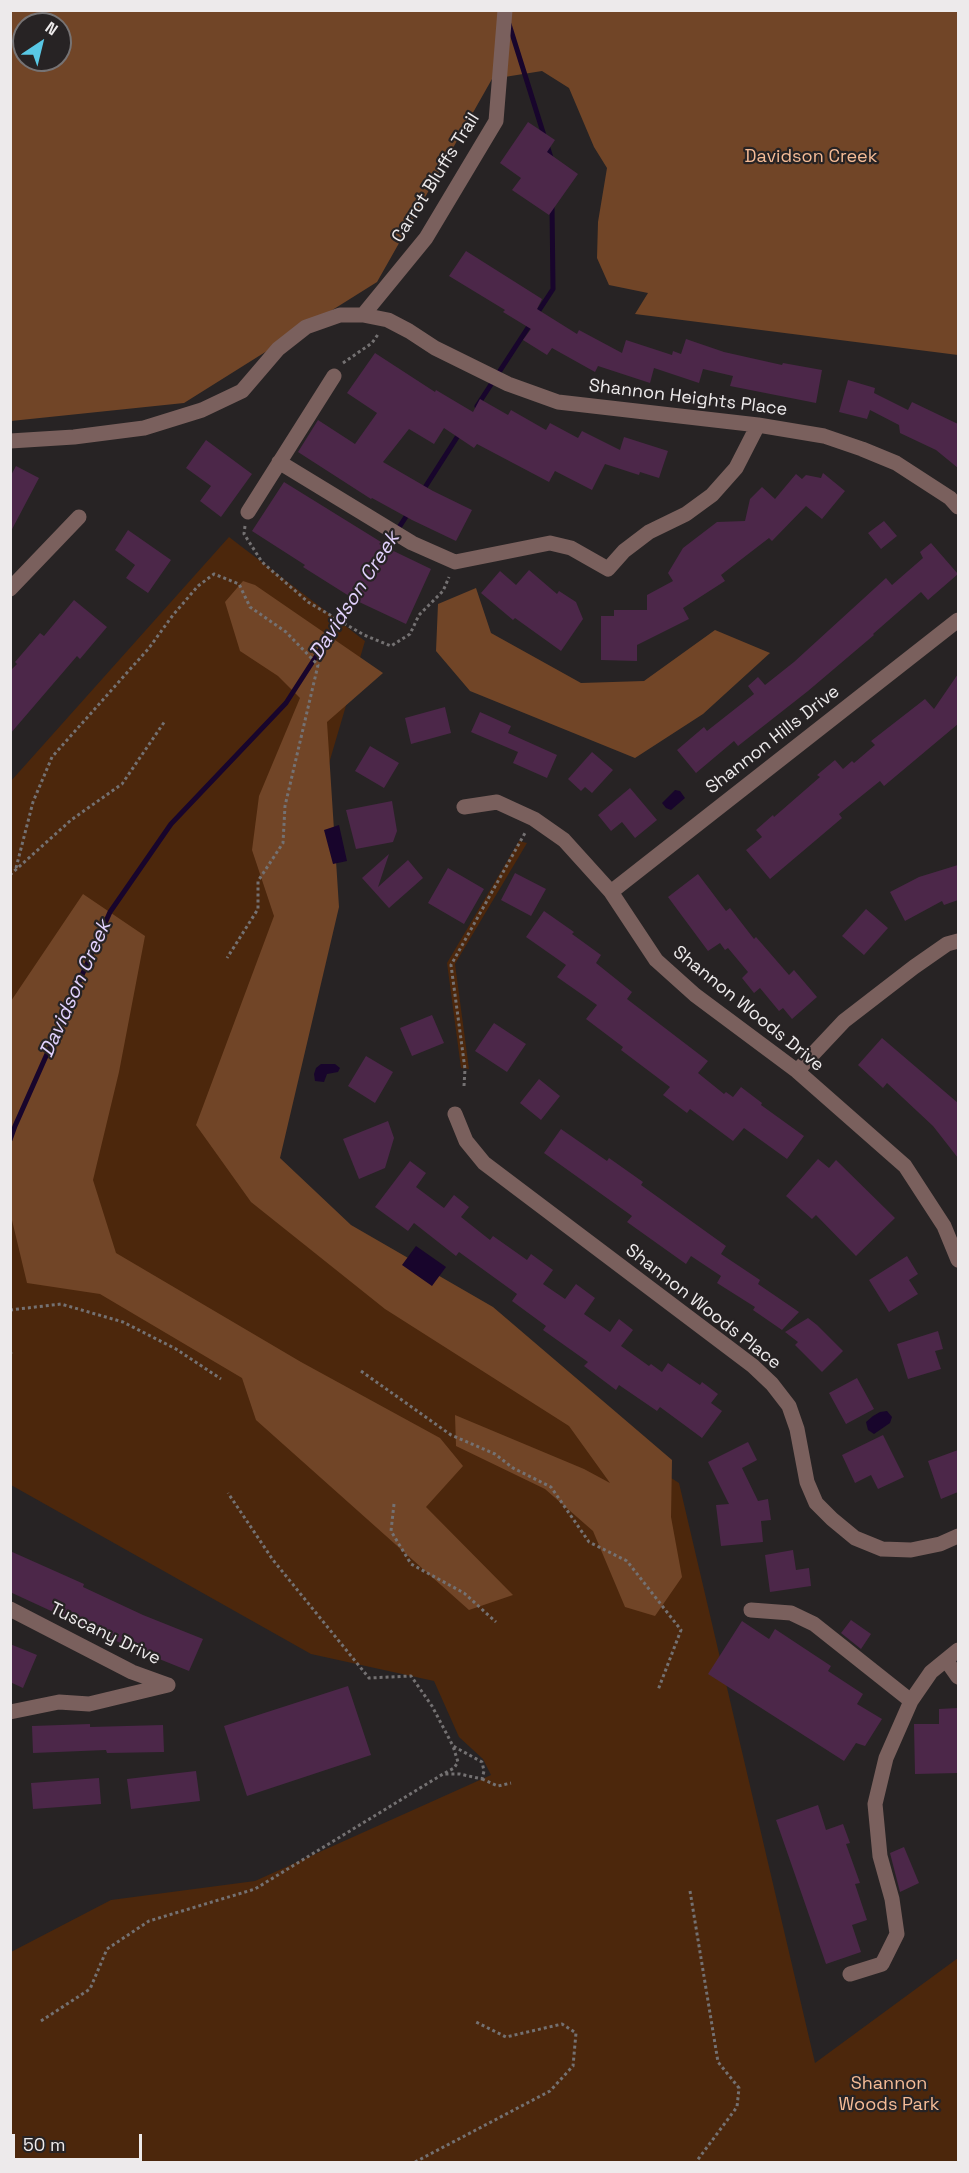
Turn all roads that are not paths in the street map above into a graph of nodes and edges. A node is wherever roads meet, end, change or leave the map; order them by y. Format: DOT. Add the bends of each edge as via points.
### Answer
graph roads {
  1 [pos="505,10"];
  2 [pos="363,315"];
  3 [pos="334,376"];
  4 [pos="758,425"];
  5 [pos="10,441"];
  6 [pos="279,462"];
  7 [pos="958,507"];
  8 [pos="248,512"];
  9 [pos="79,517"];
  10 [pos="10,589"];
  11 [pos="958,620"];
  12 [pos="464,807"];
  13 [pos="611,892"];
  14 [pos="958,941"];
  15 [pos="797,1071"];
  16 [pos="455,1114"];
  17 [pos="958,1260"];
  18 [pos="958,1536"];
  19 [pos="10,1609"];
  20 [pos="751,1610"];
  21 [pos="952,1655"];
  22 [pos="958,1677"];
  23 [pos="910,1701"];
  24 [pos="10,1712"];
  25 [pos="850,1974"];
  1 -- 2 [label="street, Carrot Bluffs Trail" via="496,122 426,237"];
  2 -- 4 [label="street, Shannon Heights Place" via="388,320 507,384 558,402"];
  2 -- 5 [label="street, Shannon Heights Place" via="340,315 306,327 278,349 242,391 202,410 144,428"];
  3 -- 6 [label="street"];
  4 -- 6 [label="street" via="736,468 712,495 686,514 649,532 608,569 571,548 550,543 455,562 412,543"];
  4 -- 7 [label="street, Shannon Heights Place" via="824,436 862,449 896,463"];
  6 -- 8 [label="street"];
  9 -- 10 [label="street"];
  11 -- 13 [label="street, Shannon Hills Drive"];
  12 -- 13 [label="street, Shannon Woods Drive" via="497,802 534,819 564,840"];
  13 -- 15 [label="street, Shannon Woods Drive" via="656,960 695,995"];
  14 -- 15 [label="street" via="947,944 914,967 844,1021"];
  15 -- 17 [label="street, Shannon Woods Drive" via="905,1166 944,1226"];
  16 -- 18 [label="street, Shannon Woods Place" via="466,1140 484,1163 772,1384 789,1406 807,1482 816,1503 832,1519 855,1538 882,1549 911,1550"];
  19 -- 24 [label="street, Tuscany Drive" via="132,1672 168,1685 89,1704 59,1702"];
  20 -- 23 [label="street" via="791,1613 814,1624"];
  21 -- 22 [label="street"];
  21 -- 23 [label="street" via="931,1672"];
  23 -- 25 [label="street" via="886,1758 875,1804 880,1856 897,1934 882,1964"];
}
